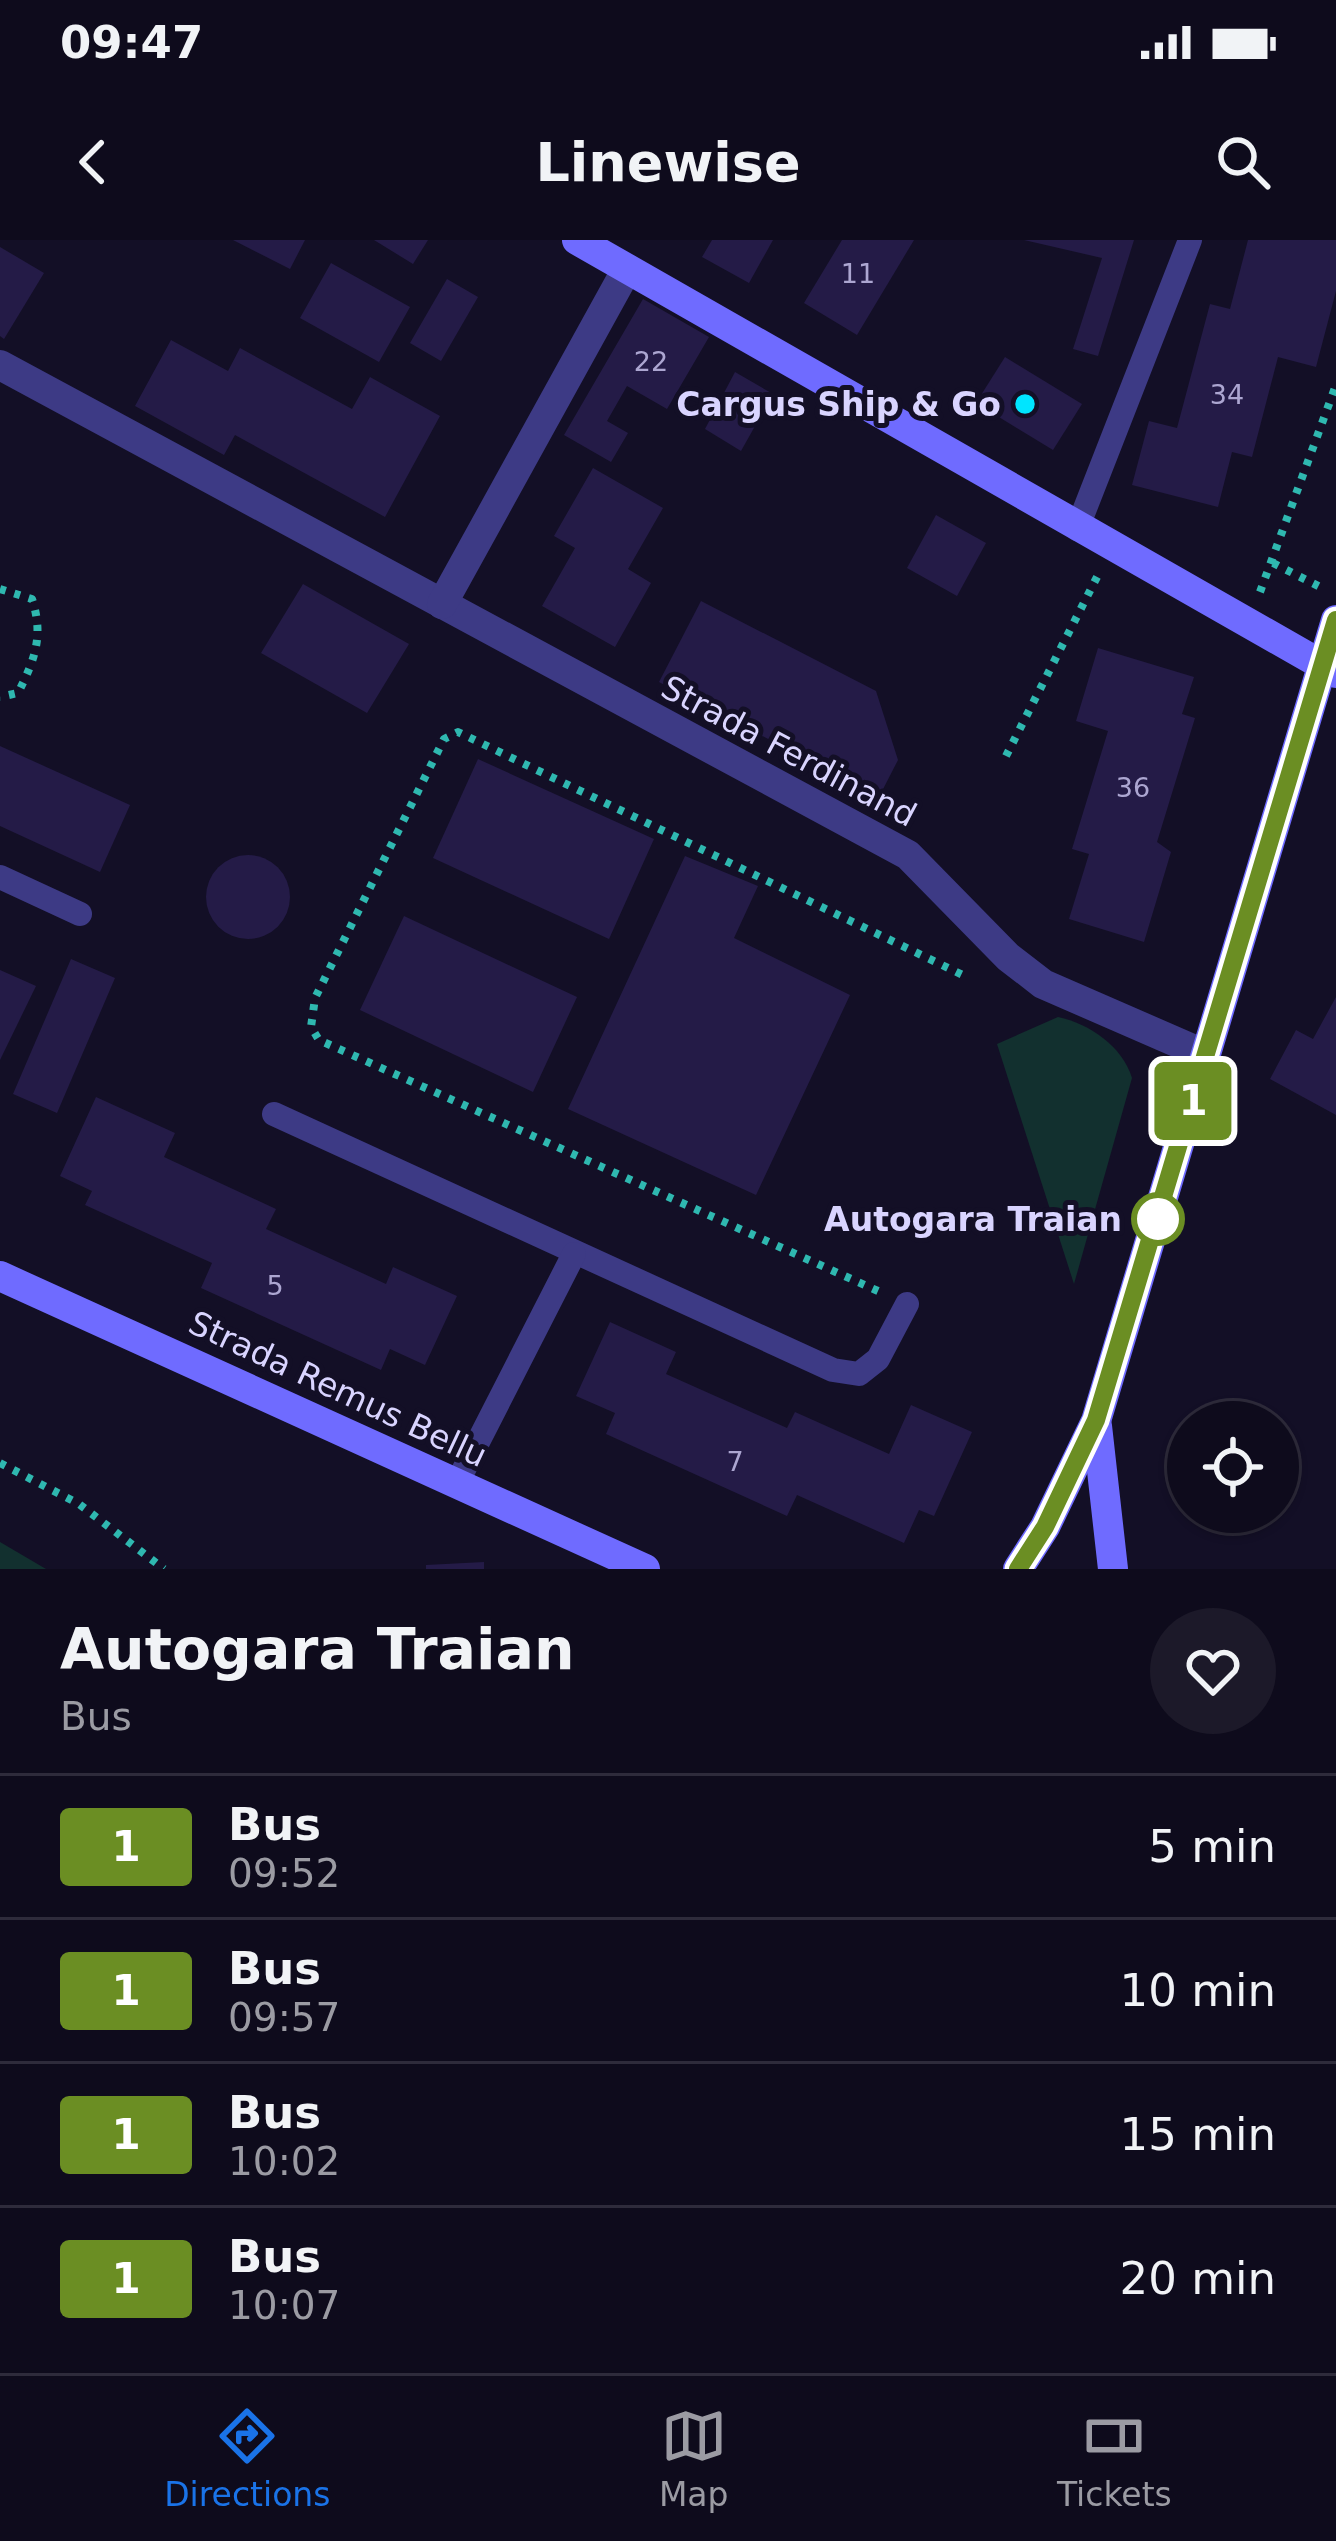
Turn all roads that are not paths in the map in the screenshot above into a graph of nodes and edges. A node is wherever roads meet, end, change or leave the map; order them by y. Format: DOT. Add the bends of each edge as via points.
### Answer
graph roads {
  1 [pos="577,240"];
  2 [pos="1190,240"];
  3 [pos="627,269"];
  4 [pos="0,364"];
  5 [pos="1077,529"];
  6 [pos="442,604"];
  7 [pos="1336,620"];
  8 [pos="1329,669"];
  9 [pos="0,877"];
  10 [pos="80,914"];
  11 [pos="1206,1055"];
  12 [pos="274,1114"];
  13 [pos="574,1254"];
  14 [pos="0,1276"];
  15 [pos="907,1304"];
  16 [pos="1096,1420"];
  17 [pos="457,1484"];
  18 [pos="645,1569"];
  19 [pos="1018,1569"];
  20 [pos="1113,1569"];
  1 -- 3 [label="main road"];
  2 -- 5 [label="lane"];
  3 -- 5 [label="main road"];
  3 -- 6 [label="street"];
  4 -- 6 [label="street, Strada Ferdinand"];
  5 -- 8 [label="main road"];
  6 -- 11 [label="street, Strada Ferdinand" via="908,855 1043,984"];
  7 -- 8 [label="main road"];
  8 -- 11 [label="main road"];
  9 -- 10 [label="lane"];
  11 -- 16 [label="main road"];
  12 -- 13 [label="lane"];
  13 -- 15 [label="lane" via="859,1374 878,1359"];
  13 -- 17 [label="lane"];
  14 -- 17 [label="main road, Strada Remus Bellu"];
  16 -- 19 [label="main road"];
  16 -- 20 [label="main road"];
  17 -- 18 [label="main road, Strada Remus Bellu"];
}
